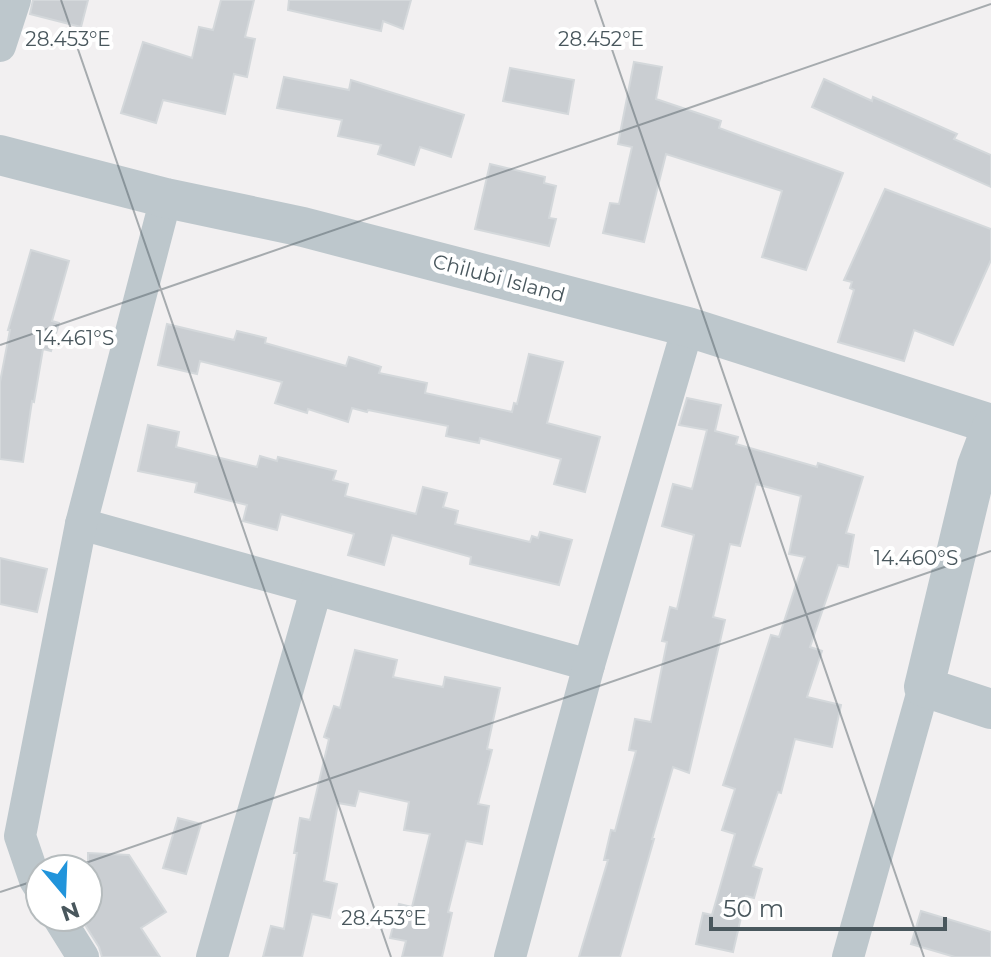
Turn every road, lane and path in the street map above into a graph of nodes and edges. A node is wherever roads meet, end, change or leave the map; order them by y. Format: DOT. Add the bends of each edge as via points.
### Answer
graph roads {
  1 [pos="15,0"];
  2 [pos="0,46"];
  3 [pos="0,155"];
  4 [pos="166,198"];
  5 [pos="688,327"];
  6 [pos="991,426"];
  7 [pos="81,524"];
  8 [pos="316,590"];
  9 [pos="589,665"];
  10 [pos="924,687"];
  11 [pos="991,709"];
  12 [pos="26,853"];
  13 [pos="68,933"];
  14 [pos="83,957"];
  15 [pos="212,957"];
  16 [pos="510,957"];
  17 [pos="848,957"];
  1 -- 2 [label="street"];
  3 -- 4 [label="street, Chilubi Island"];
  4 -- 5 [label="street, Chilubi Island" via="303,227"];
  4 -- 7 [label="street"];
  5 -- 6 [label="street, Chilubi Island"];
  5 -- 9 [label="street"];
  6 -- 10 [label="street, Chilubi Island"];
  7 -- 8 [label="street"];
  7 -- 12 [label="street" via="20,836"];
  8 -- 9 [label="street"];
  8 -- 15 [label="street"];
  9 -- 16 [label="street"];
  10 -- 11 [label="street"];
  10 -- 17 [label="street"];
  13 -- 14 [label="street"];
}
